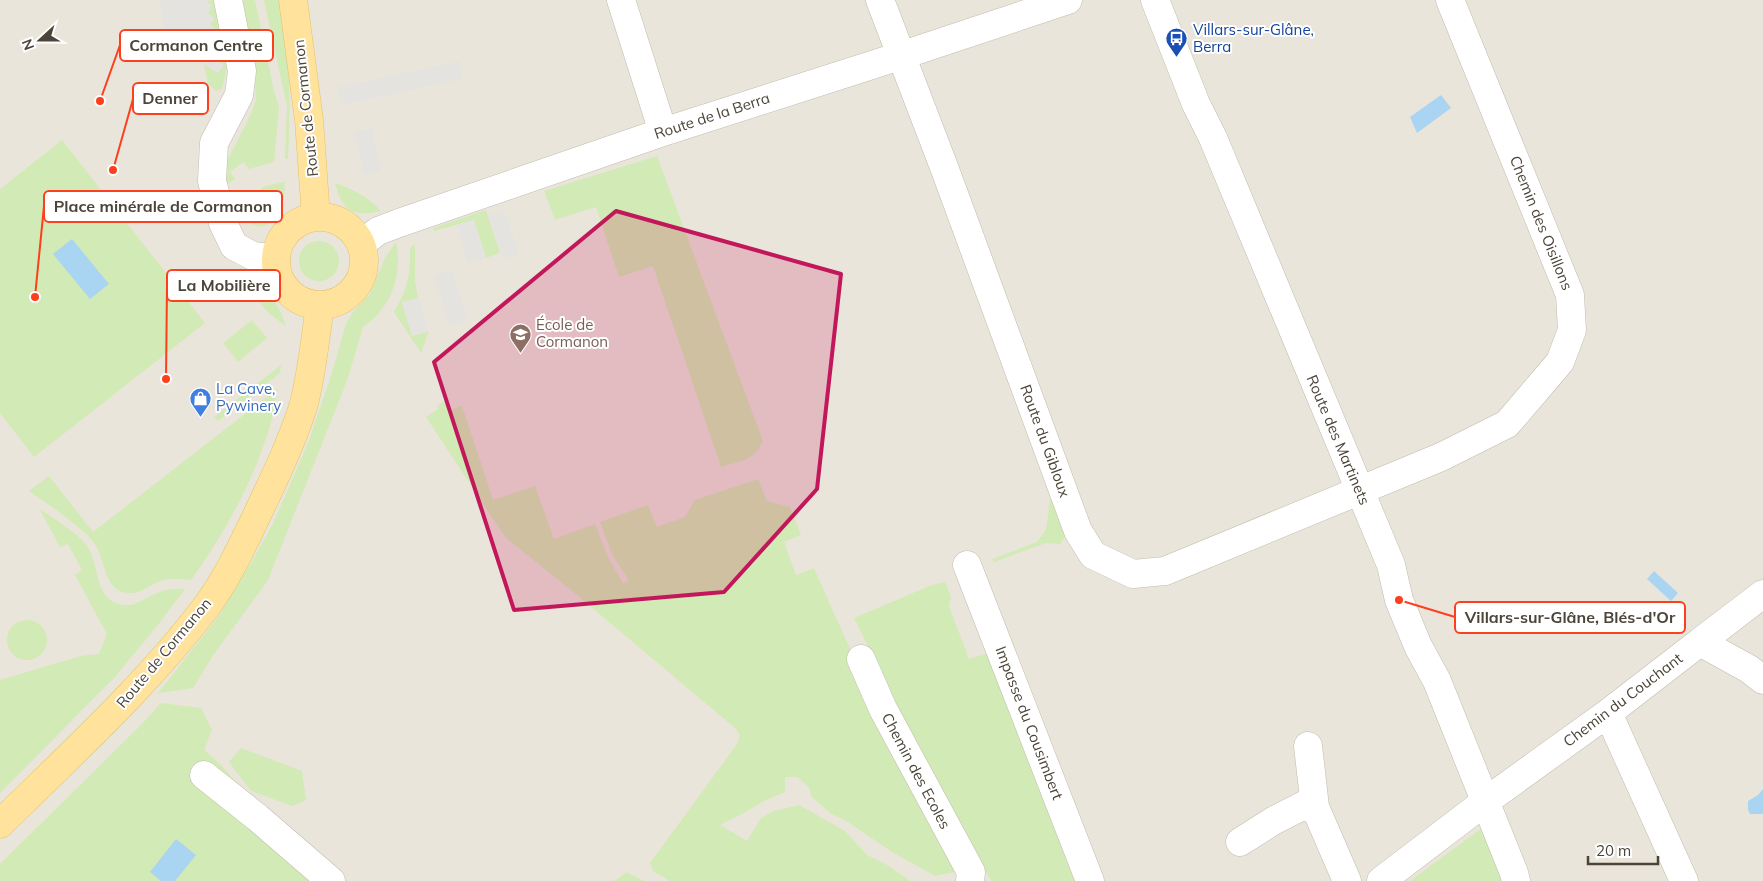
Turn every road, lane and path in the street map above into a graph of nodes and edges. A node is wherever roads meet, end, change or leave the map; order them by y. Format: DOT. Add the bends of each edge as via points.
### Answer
graph roads {
  1 [pos="228,0"];
  2 [pos="293,0"];
  3 [pos="621,0"];
  4 [pos="880,0"];
  5 [pos="1068,0"];
  6 [pos="1155,0"];
  7 [pos="1450,0"];
  8 [pos="900,56"];
  9 [pos="664,132"];
  10 [pos="316,217"];
  11 [pos="361,244"];
  12 [pos="276,258"];
  13 [pos="320,306"];
  14 [pos="1359,491"];
  15 [pos="967,566"];
  16 [pos="1763,594"];
  17 [pos="1700,642"];
  18 [pos="862,659"];
  19 [pos="1763,680"];
  20 [pos="1608,713"];
  21 [pos="1308,746"];
  22 [pos="204,775"];
  23 [pos="1314,800"];
  24 [pos="1486,801"];
  25 [pos="0,824"];
  26 [pos="1240,842"];
  27 [pos="331,881"];
  28 [pos="970,881"];
  29 [pos="1090,881"];
  30 [pos="1347,881"];
  31 [pos="1380,881"];
  32 [pos="1516,881"];
  33 [pos="1684,881"];
  1 -- 12 [label="street" via="242,71 239,95 214,143 212,181 222,223 234,246 253,256"];
  2 -- 10 [label="main road, Route de Cormanon" via="309,120"];
  3 -- 9 [label="street"];
  4 -- 8 [label="street, Route du Gibloux"];
  5 -- 8 [label="street, Route de la Berra"];
  6 -- 14 [label="street, Route des Martinets"];
  7 -- 14 [label="street, Chemin des Oisillons" via="1570,295 1572,330 1560,362 1507,424 1441,457"];
  8 -- 9 [label="street, Route de la Berra"];
  8 -- 14 [label="street, Route du Gibloux" via="1078,531 1093,555 1132,574 1165,571"];
  9 -- 11 [label="street, Route de la Berra" via="399,223 378,231"];
  10 -- 11 [label="main road" via="333,218 347,226"];
  10 -- 12 [label="main road" via="301,221 284,235"];
  11 -- 13 [label="main road" via="365,258 360,282 336,303"];
  12 -- 13 [label="main road" via="277,274 284,288 307,304"];
  13 -- 25 [label="main road, Route de Cormanon" via="303,406 281,465 237,557 206,606 133,694"];
  14 -- 24 [label="street, Route des Martinets" via="1390,565 1399,600 1437,681"];
  15 -- 29 [label="street, Impasse du Cousimbert"];
  16 -- 17 [label="street, Chemin du Couchant"];
  17 -- 19 [label="street"];
  17 -- 20 [label="street, Chemin du Couchant"];
  18 -- 28 [label="street, Chemin des Ecoles" via="883,709 971,872"];
  20 -- 24 [label="street, Chemin du Couchant"];
  20 -- 33 [label="street"];
  21 -- 23 [label="street"];
  22 -- 27 [label="street"];
  23 -- 26 [label="street"];
  23 -- 30 [label="street"];
  24 -- 31 [label="street, Chemin du Couchant"];
  24 -- 32 [label="street, Route des Martinets"];
}
